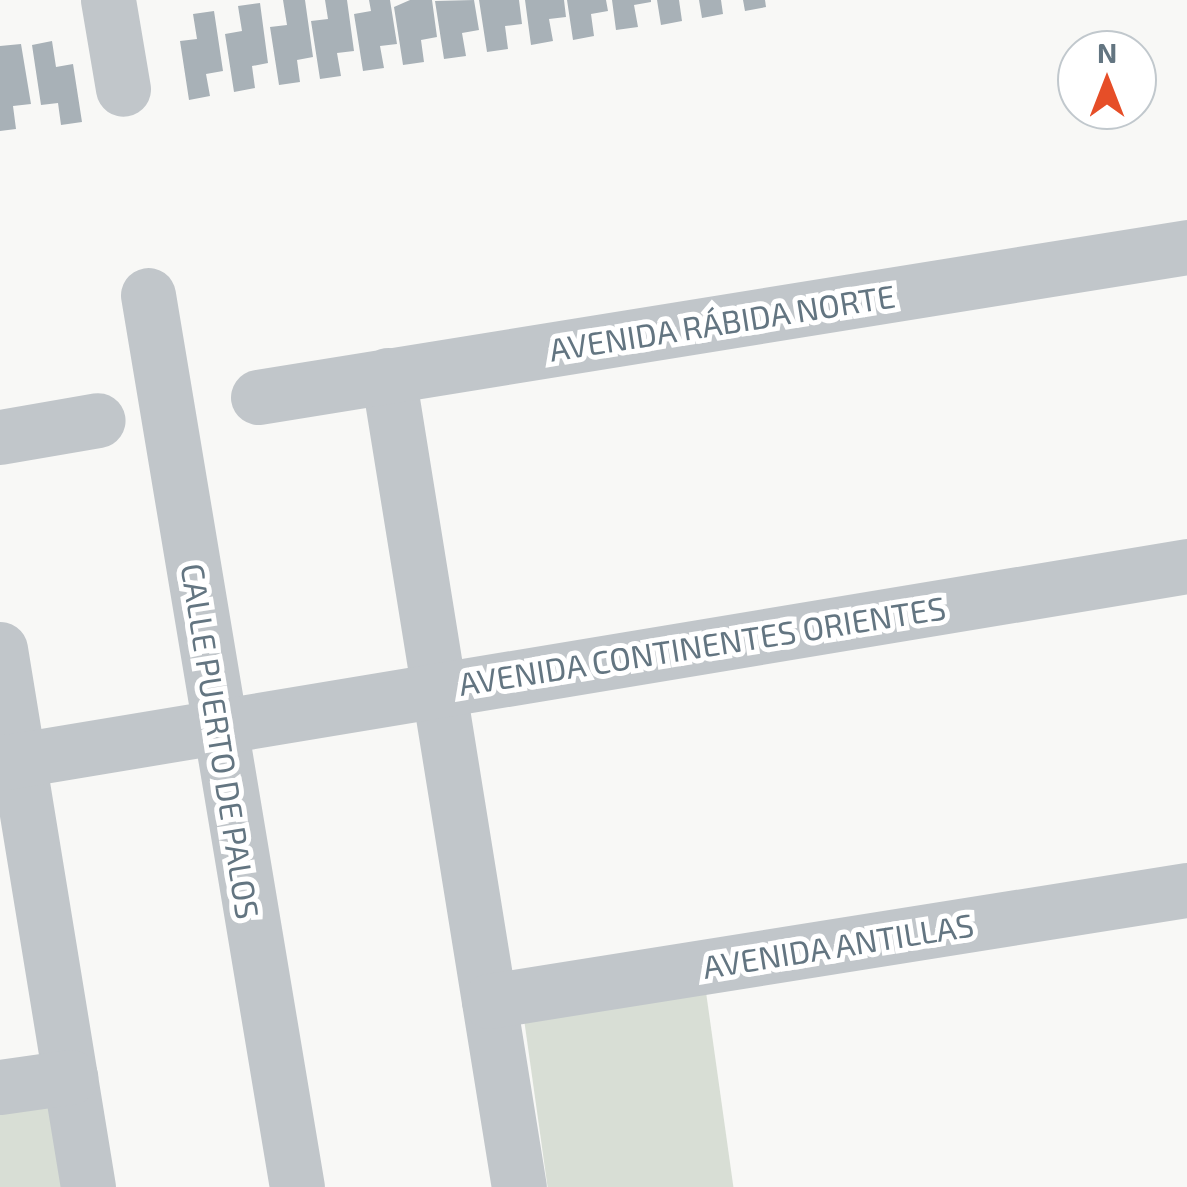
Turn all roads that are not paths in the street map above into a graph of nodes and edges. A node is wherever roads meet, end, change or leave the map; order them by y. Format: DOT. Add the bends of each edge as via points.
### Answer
graph roads {
  1 [pos="108,0"];
  2 [pos="123,89"];
  3 [pos="1187,248"];
  4 [pos="148,295"];
  5 [pos="388,375"];
  6 [pos="258,397"];
  7 [pos="98,420"];
  8 [pos="0,436"];
  9 [pos="1187,566"];
  10 [pos="0,649"];
  11 [pos="440,687"];
  12 [pos="218,727"];
  13 [pos="8,761"];
  14 [pos="1187,890"];
  15 [pos="489,1000"];
  16 [pos="70,1077"];
  17 [pos="0,1087"];
  18 [pos="88,1187"];
  19 [pos="297,1187"];
  20 [pos="519,1187"];
  1 -- 2 [label="street"];
  3 -- 5 [label="street, AVENIDA RÁBIDA NORTE"];
  4 -- 12 [label="street, CALLE PUERTO DE PALOS"];
  5 -- 6 [label="street, AVENIDA RÁBIDA NORTE"];
  5 -- 11 [label="street"];
  7 -- 8 [label="street"];
  9 -- 11 [label="street, AVENIDA CONTINENTES ORIENTES"];
  10 -- 13 [label="street"];
  11 -- 12 [label="street, AVENIDA CONTINENTES ORIENTES"];
  11 -- 15 [label="street"];
  12 -- 13 [label="street, AVENIDA CONTINENTES ORIENTES"];
  12 -- 19 [label="street, CALLE PUERTO DE PALOS"];
  13 -- 16 [label="street"];
  14 -- 15 [label="street, AVENIDA ANTILLAS"];
  15 -- 20 [label="street"];
  16 -- 17 [label="street"];
  16 -- 18 [label="street"];
}
